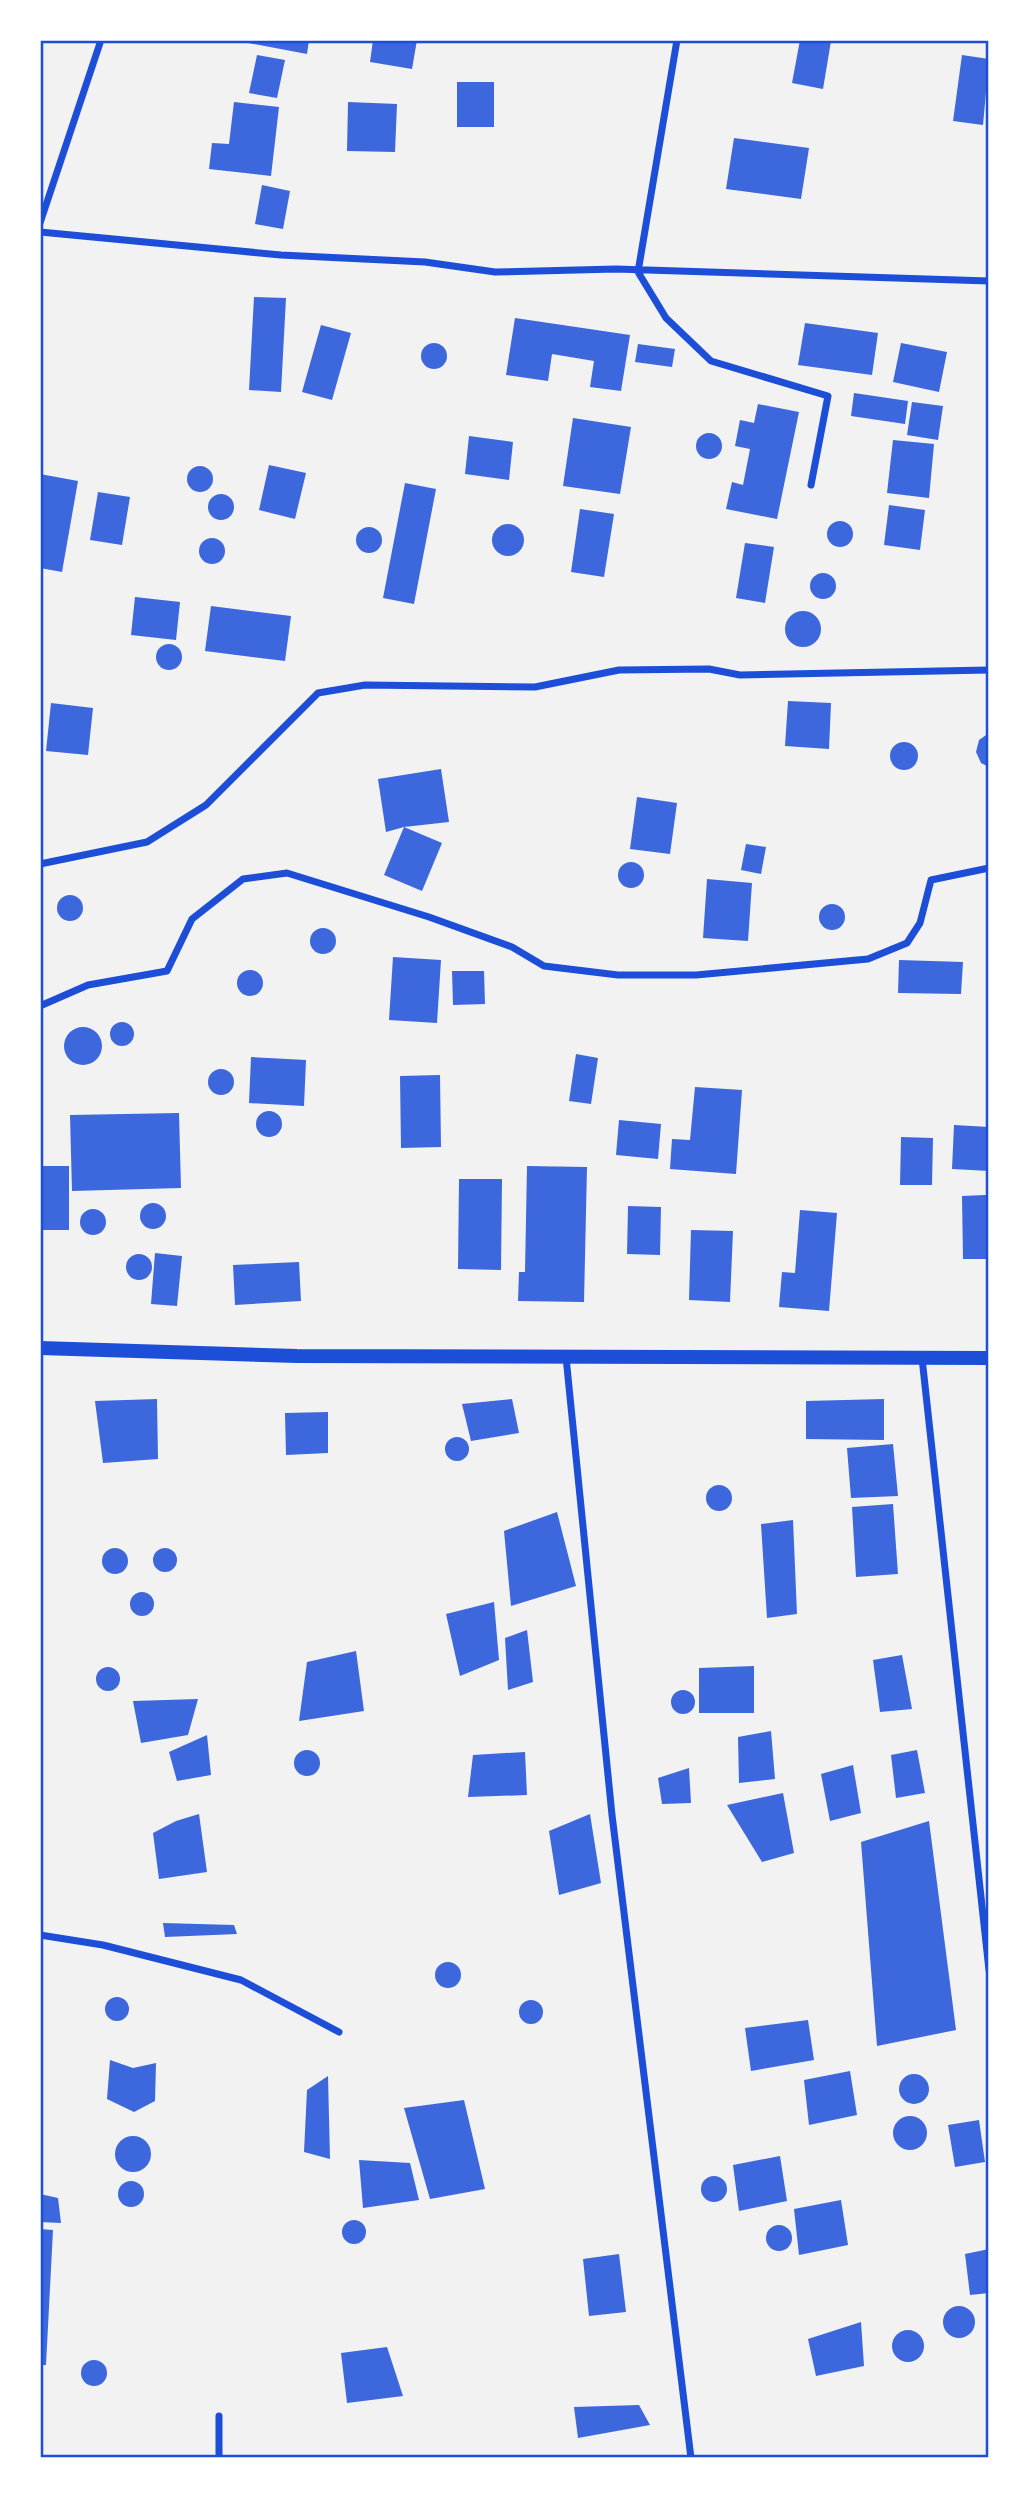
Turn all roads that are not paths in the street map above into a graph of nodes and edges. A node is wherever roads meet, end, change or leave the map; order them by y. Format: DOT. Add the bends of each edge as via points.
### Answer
graph roads {
  1 [pos="101,40"];
  2 [pos="677,40"];
  3 [pos="40,223"];
  4 [pos="40,232"];
  5 [pos="638,272"];
  6 [pos="989,281"];
  7 [pos="811,485"];
  8 [pos="989,670"];
  9 [pos="40,864"];
  10 [pos="989,867"];
  11 [pos="40,1006"];
  12 [pos="40,1348"];
  13 [pos="566,1356"];
  14 [pos="922,1357"];
  15 [pos="989,1358"];
  16 [pos="40,1935"];
  17 [pos="989,1970"];
  18 [pos="339,2032"];
  19 [pos="219,2416"];
  20 [pos="219,2458"];
  21 [pos="691,2458"];
  1 -- 3 [label="street"];
  2 -- 5 [label="street"];
  4 -- 5 [label="street" via="281,256 425,262 495,272"];
  5 -- 6 [label="street"];
  5 -- 7 [label="street" via="666,318 711,361 828,396"];
  8 -- 9 [label="street" via="740,676 709,669 619,670 535,687 365,685 318,693 206,805 147,842"];
  10 -- 11 [label="street" via="931,880 920,923 907,943 867,959 696,975 618,975 544,966 512,947 441,921 287,873 243,879 192,919 167,971 88,985"];
  12 -- 13 [label="main road" via="297,1356"];
  13 -- 14 [label="main road"];
  13 -- 21 [label="street" via="612,1815"];
  14 -- 15 [label="main road"];
  14 -- 17 [label="street"];
  16 -- 18 [label="street" via="103,1945 241,1980"];
  19 -- 20 [label="street"];
}
